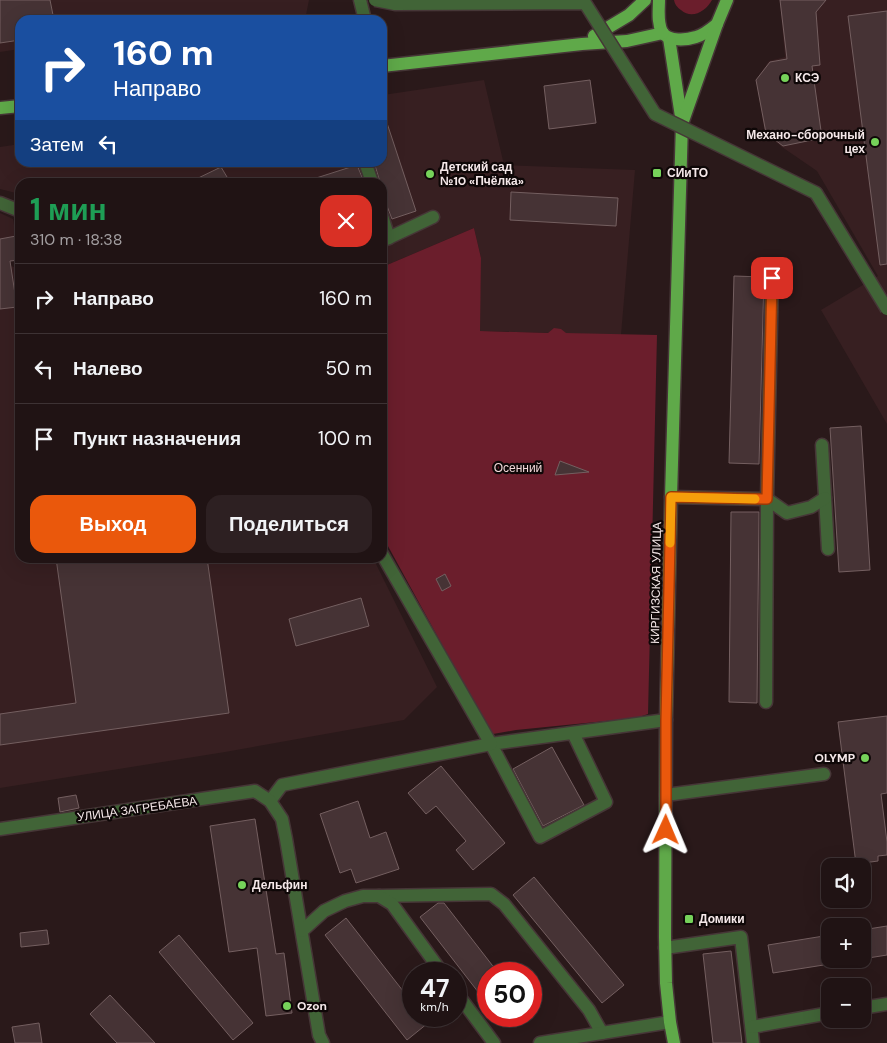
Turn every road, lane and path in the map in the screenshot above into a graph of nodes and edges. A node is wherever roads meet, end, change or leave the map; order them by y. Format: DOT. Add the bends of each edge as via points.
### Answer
graph roads {
  1 [pos="360,0"];
  2 [pos="375,0"];
  3 [pos="645,0"];
  4 [pos="659,0"];
  5 [pos="727,0"];
  6 [pos="363,15"];
  7 [pos="717,24"];
  8 [pos="666,36"];
  9 [pos="582,44"];
  10 [pos="387,65"];
  11 [pos="15,106"];
  12 [pos="0,108"];
  13 [pos="682,123"];
  14 [pos="0,203"];
  15 [pos="15,209"];
  16 [pos="433,217"];
  17 [pos="387,240"];
  18 [pos="772,278"];
  19 [pos="887,309"];
  20 [pos="822,445"];
  21 [pos="671,497"];
  22 [pos="825,498"];
  23 [pos="767,499"];
  24 [pos="828,549"];
  25 [pos="387,563"];
  26 [pos="766,702"];
  27 [pos="666,720"];
  28 [pos="573,733"];
  29 [pos="491,744"];
  30 [pos="824,774"];
  31 [pos="666,795"];
  32 [pos="270,801"];
  33 [pos="0,829"];
  34 [pos="379,896"];
  35 [pos="302,931"];
  36 [pos="665,948"];
  37 [pos="434,962"];
  38 [pos="887,1004"];
  39 [pos="467,1007"];
  40 [pos="871,1007"];
  41 [pos="821,1014"];
  42 [pos="670,1022"];
  43 [pos="752,1026"];
  44 [pos="602,1033"];
  45 [pos="584,1039"];
  46 [pos="323,1043"];
  47 [pos="494,1043"];
  48 [pos="540,1043"];
  49 [pos="674,1043"];
  50 [pos="753,1043"];
  1 -- 6 [label="street"];
  2 -- 19 [label="street, bridge" via="395,4 584,3 656,114 816,193"];
  3 -- 9 [label="main road" via="629,15"];
  4 -- 8 [label="main road" via="658,16"];
  5 -- 7 [label="main road"];
  7 -- 8 [label="main road" via="697,37"];
  7 -- 13 [label="main road"];
  8 -- 9 [label="main road"];
  8 -- 13 [label="main road"];
  9 -- 10 [label="main road"];
  11 -- 12 [label="main road"];
  13 -- 21 [label="main road, КИРГИЗСКАЯ УЛИЦА"];
  14 -- 15 [label="street"];
  16 -- 17 [label="street"];
  18 -- 23 [label="street"];
  20 -- 22 [label="street"];
  21 -- 23 [label="street"];
  21 -- 27 [label="main road, КИРГИЗСКАЯ УЛИЦА"];
  22 -- 23 [label="street" via="811,507 787,513"];
  22 -- 24 [label="street"];
  23 -- 26 [label="street"];
  25 -- 29 [label="street"];
  27 -- 28 [label="street"];
  27 -- 31 [label="main road, КИРГИЗСКАЯ УЛИЦА"];
  28 -- 29 [label="street"];
  28 -- 29 [label="street" via="606,802 540,837"];
  29 -- 32 [label="street" via="282,786"];
  30 -- 31 [label="street"];
  31 -- 36 [label="main road, КИРГИЗСКАЯ УЛИЦА"];
  32 -- 33 [label="street, УЛИЦА ЗАГРЕБАЕВА" via="255,791"];
  32 -- 35 [label="street" via="282,819"];
  34 -- 35 [label="street" via="345,901 324,911"];
  34 -- 37 [label="street" via="392,904"];
  34 -- 44 [label="street" via="491,894 504,904 583,1002"];
  35 -- 46 [label="street"];
  36 -- 42 [label="main road, КИРГИЗСКАЯ УЛИЦА"];
  36 -- 43 [label="street" via="741,937"];
  38 -- 40 [label="street"];
  39 -- 47 [label="street"];
  41 -- 43 [label="street"];
  42 -- 44 [label="street"];
  42 -- 49 [label="main road, КИРГИЗСКАЯ УЛИЦА"];
  43 -- 50 [label="street"];
  44 -- 45 [label="street"];
  45 -- 48 [label="street"];
}
